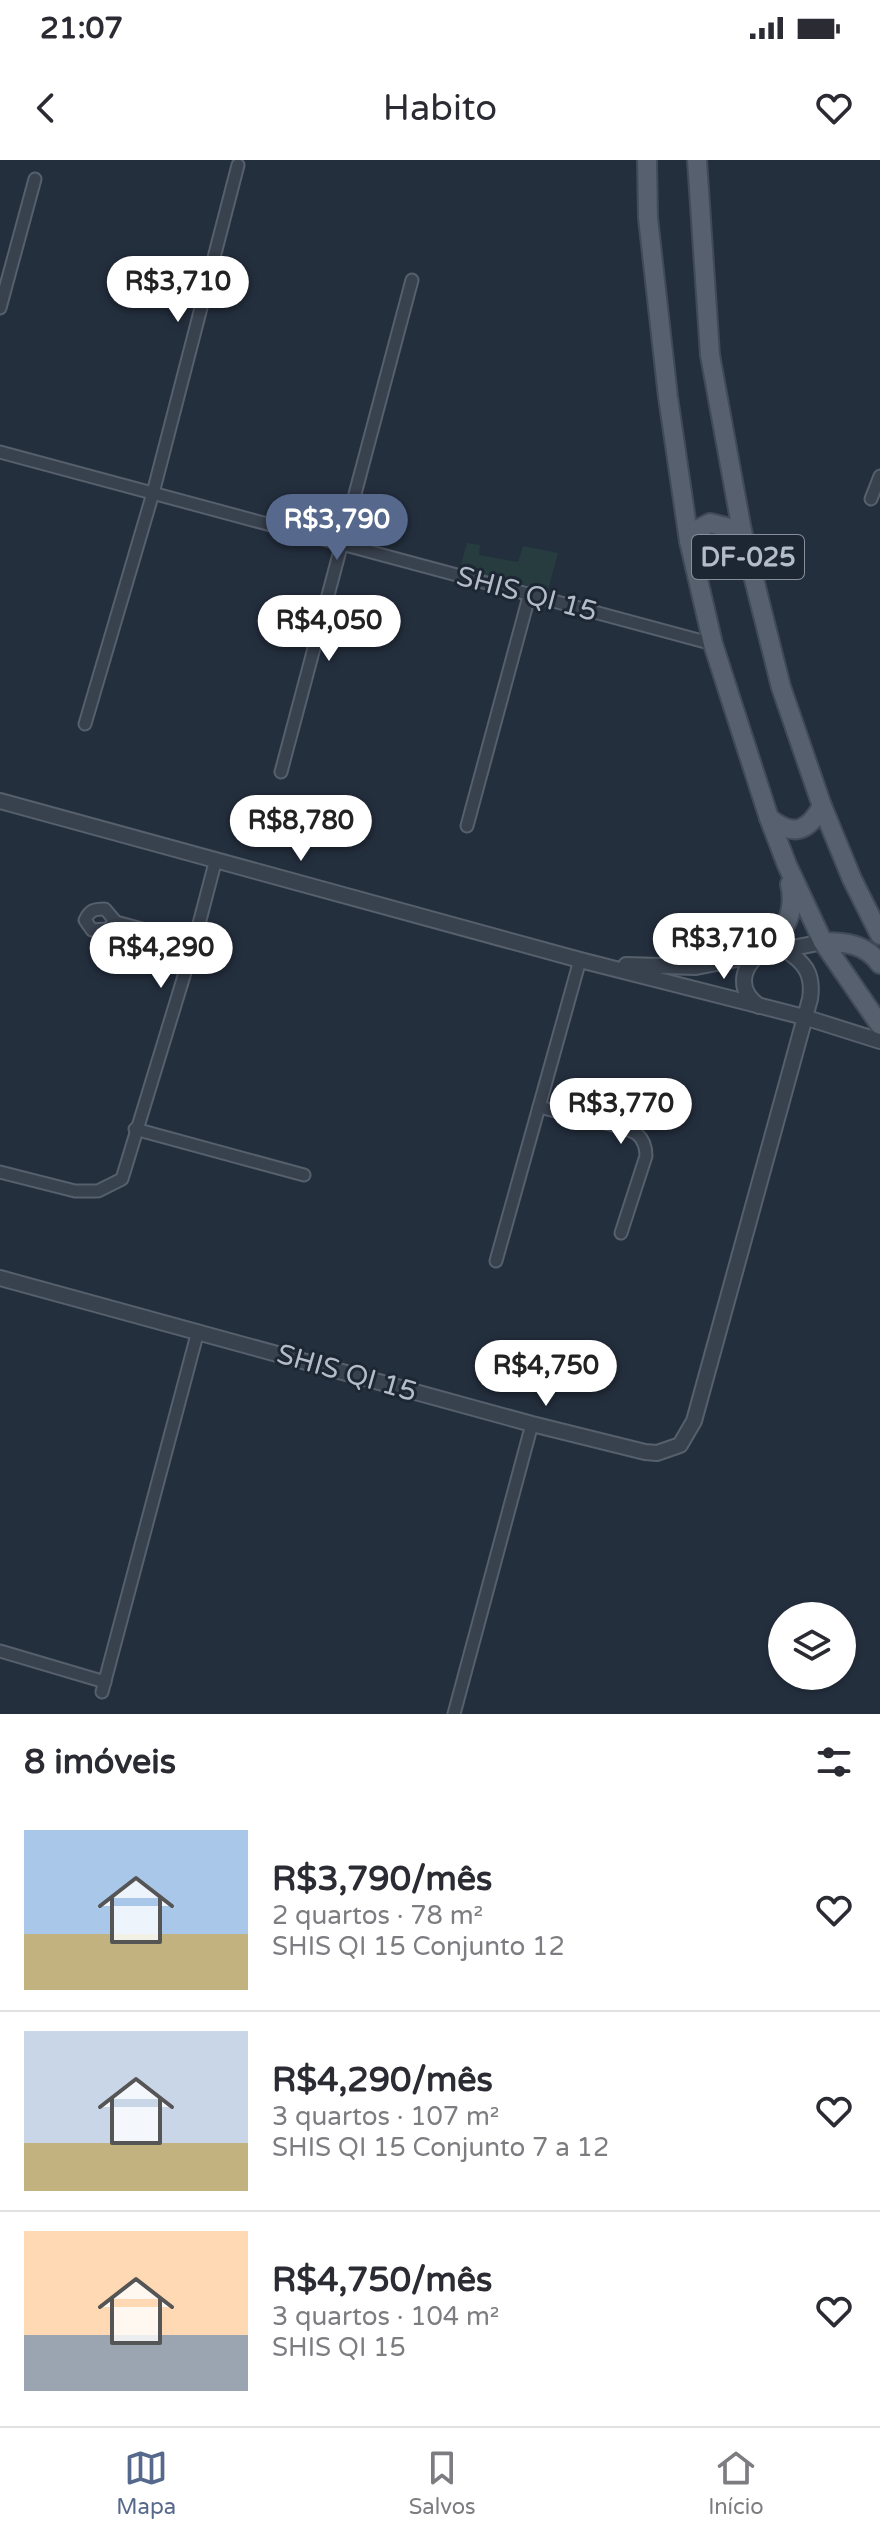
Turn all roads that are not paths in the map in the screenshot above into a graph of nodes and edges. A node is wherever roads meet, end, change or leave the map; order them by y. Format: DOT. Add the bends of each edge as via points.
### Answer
graph roads {
  1 [pos="647,160"];
  2 [pos="697,160"];
  3 [pos="238,165"];
  4 [pos="35,179"];
  5 [pos="412,280"];
  6 [pos="0,308"];
  7 [pos="0,452"];
  8 [pos="880,476"];
  9 [pos="153,493"];
  10 [pos="871,499"];
  11 [pos="742,531"];
  12 [pos="689,541"];
  13 [pos="342,546"];
  14 [pos="530,593"];
  15 [pos="707,618"];
  16 [pos="683,636"];
  17 [pos="713,644"];
  18 [pos="85,724"];
  19 [pos="281,772"];
  20 [pos="0,801"];
  21 [pos="822,806"];
  22 [pos="769,818"];
  23 [pos="467,826"];
  24 [pos="216,859"];
  25 [pos="787,865"];
  26 [pos="116,922"];
  27 [pos="880,935"];
  28 [pos="823,942"];
  29 [pos="194,943"];
  30 [pos="784,949"];
  31 [pos="759,954"];
  32 [pos="586,962"];
  33 [pos="880,964"];
  34 [pos="761,1007"];
  35 [pos="804,1017"];
  36 [pos="880,1025"];
  37 [pos="880,1041"];
  38 [pos="539,1107"];
  39 [pos="135,1129"];
  40 [pos="0,1172"];
  41 [pos="304,1175"];
  42 [pos="621,1233"];
  43 [pos="496,1261"];
  44 [pos="0,1278"];
  45 [pos="198,1331"];
  46 [pos="532,1424"];
  47 [pos="0,1651"];
  48 [pos="454,1714"];
  1 -- 12 [label="main road, DF-025" via="658,310"];
  2 -- 11 [label="main road, DF-025" via="710,355"];
  3 -- 9 [label="street"];
  4 -- 6 [label="street"];
  5 -- 13 [label="street"];
  7 -- 9 [label="street, SHIS QI 15"];
  8 -- 10 [label="street"];
  9 -- 13 [label="street, SHIS QI 15"];
  9 -- 18 [label="street"];
  11 -- 12 [label="main road" via="710,523"];
  11 -- 21 [label="main road, DF-025" via="781,687"];
  12 -- 15 [label="main road, DF-025"];
  13 -- 14 [label="street, SHIS QI 15"];
  13 -- 19 [label="street"];
  14 -- 16 [label="street, SHIS QI 15"];
  14 -- 23 [label="street"];
  15 -- 16 [label="street"];
  15 -- 17 [label="main road, DF-025"];
  16 -- 17 [label="street, SHIS QI 15"];
  17 -- 22 [label="main road, DF-025"];
  20 -- 24 [label="street"];
  21 -- 22 [label="main road" via="814,821 794,830"];
  21 -- 27 [label="main road, DF-025"];
  22 -- 25 [label="main road, DF-025"];
  24 -- 29 [label="street"];
  24 -- 32 [label="street"];
  25 -- 28 [label="main road, DF-025"];
  25 -- 31 [label="main road" via="793,894 790,919"];
  26 -- 29 [label="street"];
  28 -- 30 [label="street"];
  28 -- 33 [label="main road" via="857,945"];
  28 -- 36 [label="main road, DF-025"];
  29 -- 39 [label="street"];
  30 -- 31 [label="street"];
  30 -- 35 [label="street" via="800,959 810,975"];
  31 -- 32 [label="street" via="696,967"];
  31 -- 34 [label="street" via="743,979 749,997"];
  32 -- 34 [label="street"];
  32 -- 38 [label="street"];
  34 -- 35 [label="street"];
  35 -- 37 [label="street"];
  35 -- 46 [label="street, SHIS QI 15" via="694,1421 684,1440 669,1450 645,1452"];
  38 -- 42 [label="street" via="627,1129 642,1140 646,1156"];
  38 -- 43 [label="street"];
  39 -- 40 [label="street" via="122,1179 98,1191 75,1191"];
  39 -- 41 [label="street"];
  44 -- 45 [label="street, SHIS QI 15"];
  45 -- 46 [label="street, SHIS QI 15"];
  45 -- 47 [label="street" via="103,1687"];
  46 -- 48 [label="street"];
}
